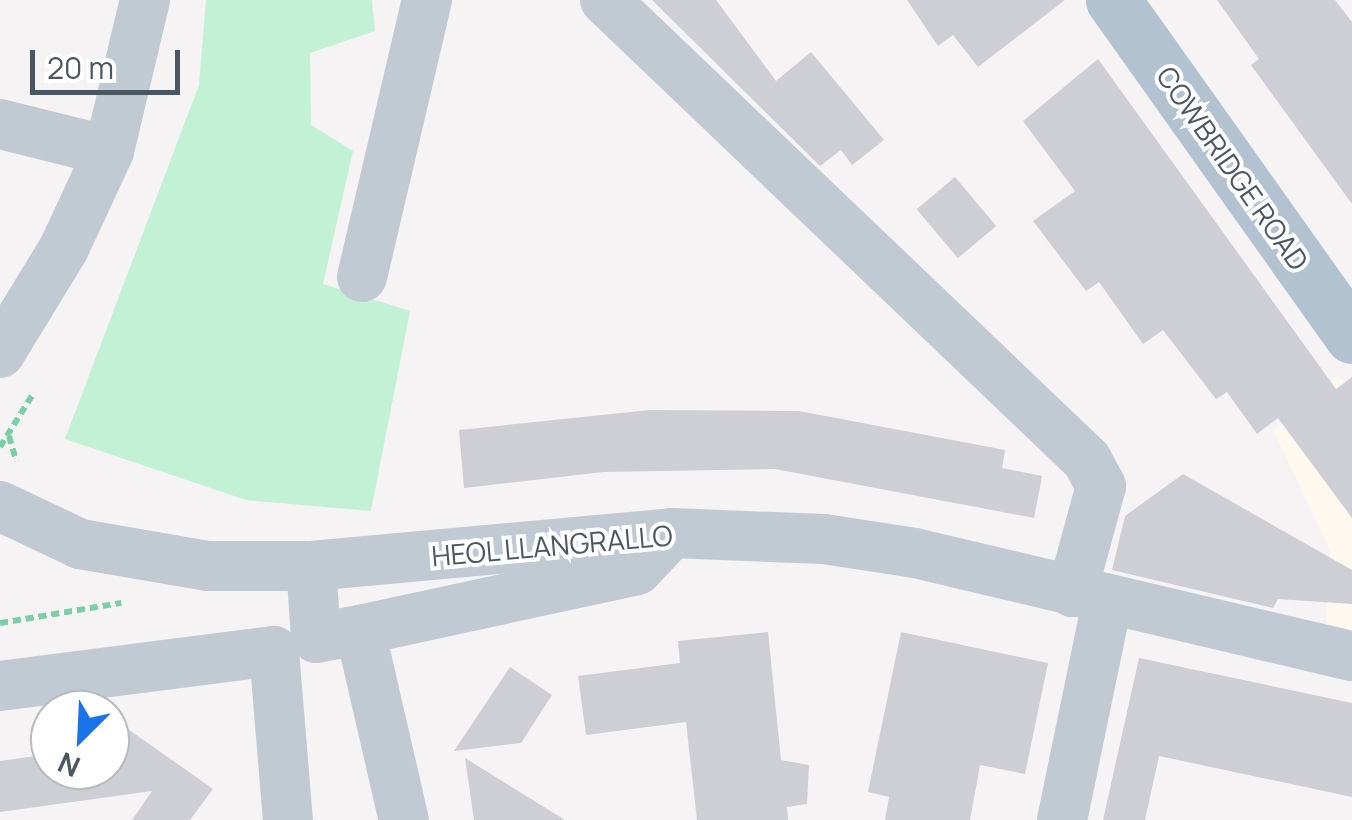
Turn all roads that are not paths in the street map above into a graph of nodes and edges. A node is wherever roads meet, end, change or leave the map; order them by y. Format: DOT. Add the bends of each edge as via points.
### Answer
graph roads {
  1 [pos="145,0"];
  2 [pos="428,0"];
  3 [pos="605,0"];
  4 [pos="1113,0"];
  5 [pos="0,124"];
  6 [pos="110,151"];
  7 [pos="362,277"];
  8 [pos="1352,336"];
  9 [pos="0,353"];
  10 [pos="0,506"];
  11 [pos="672,533"];
  12 [pos="311,566"];
  13 [pos="1090,597"];
  14 [pos="317,639"];
  15 [pos="1352,656"];
  16 [pos="0,686"];
  17 [pos="288,820"];
  18 [pos="404,820"];
  19 [pos="1062,820"];
  1 -- 6 [label="street"];
  2 -- 7 [label="street"];
  3 -- 13 [label="street" via="1087,460 1101,486"];
  4 -- 8 [label="main road, COWBRIDGE ROAD"];
  5 -- 6 [label="street"];
  6 -- 9 [label="street" via="64,248"];
  10 -- 12 [label="street, HEOL LLANGRALLO" via="80,544 158,562"];
  11 -- 12 [label="street, HEOL LLANGRALLO"];
  11 -- 13 [label="street, HEOL LLANGRALLO" via="824,539 915,552"];
  11 -- 14 [label="street" via="638,570"];
  12 -- 14 [label="street"];
  13 -- 15 [label="street, HEOL LLANGRALLO"];
  13 -- 19 [label="street"];
  14 -- 16 [label="street"];
  14 -- 17 [label="street"];
  14 -- 18 [label="street"];
}
